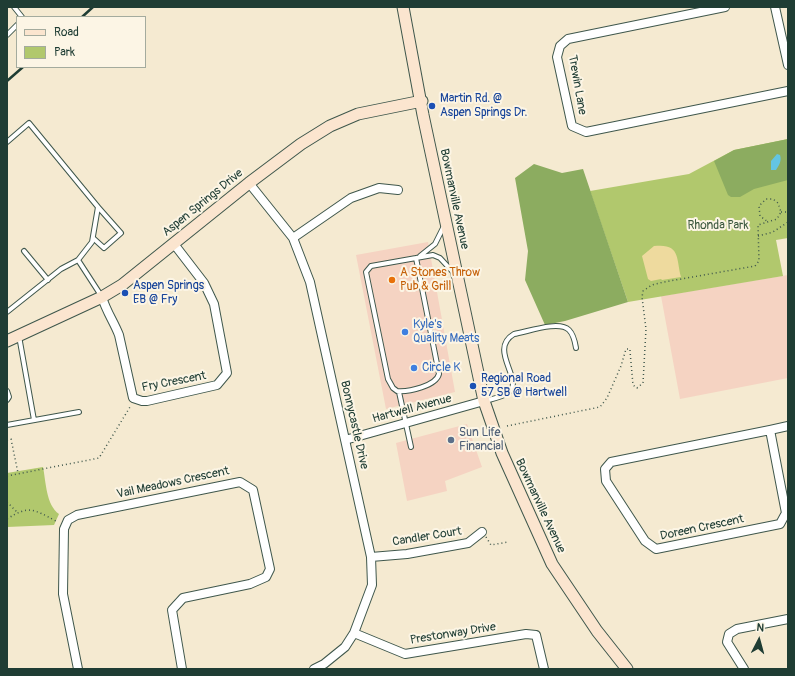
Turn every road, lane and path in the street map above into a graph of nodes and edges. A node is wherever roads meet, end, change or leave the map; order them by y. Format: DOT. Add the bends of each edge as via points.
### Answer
graph roads {
  1 [pos="14,7"];
  2 [pos="403,7"];
  3 [pos="725,7"];
  4 [pos="775,7"];
  5 [pos="21,16"];
  6 [pos="16,26"];
  7 [pos="7,35"];
  8 [pos="788,65"];
  9 [pos="788,91"];
  10 [pos="422,101"];
  11 [pos="7,142"];
  12 [pos="249,183"];
  13 [pos="398,190"];
  14 [pos="98,207"];
  15 [pos="781,212"];
  16 [pos="788,212"];
  17 [pos="445,218"];
  18 [pos="768,222"];
  19 [pos="788,222"];
  20 [pos="758,236"];
  21 [pos="92,238"];
  22 [pos="293,238"];
  23 [pos="174,244"];
  24 [pos="24,251"];
  25 [pos="418,257"];
  26 [pos="78,260"];
  27 [pos="458,277"];
  28 [pos="48,280"];
  29 [pos="102,297"];
  30 [pos="7,312"];
  31 [pos="19,336"];
  32 [pos="7,341"];
  33 [pos="576,348"];
  34 [pos="7,391"];
  35 [pos="399,392"];
  36 [pos="7,400"];
  37 [pos="484,401"];
  38 [pos="130,407"];
  39 [pos="79,412"];
  40 [pos="34,420"];
  41 [pos="407,423"];
  42 [pos="7,425"];
  43 [pos="507,426"];
  44 [pos="788,426"];
  45 [pos="770,430"];
  46 [pos="7,440"];
  47 [pos="345,440"];
  48 [pos="411,447"];
  49 [pos="18,473"];
  50 [pos="7,476"];
  51 [pos="7,501"];
  52 [pos="7,505"];
  53 [pos="17,512"];
  54 [pos="7,519"];
  55 [pos="56,520"];
  56 [pos="482,532"];
  57 [pos="508,542"];
  58 [pos="371,557"];
  59 [pos="788,619"];
  60 [pos="354,633"];
  61 [pos="78,669"];
  62 [pos="182,669"];
  63 [pos="314,669"];
  64 [pos="544,669"];
  65 [pos="627,669"];
  66 [pos="744,669"];
  1 -- 5 [label="lane"];
  2 -- 10 [label="main road, Bowmanville Avenue"];
  3 -- 9 [label="street, Trewin Lane" via="568,39 560,46 557,57 572,126 586,132"];
  4 -- 8 [label="street"];
  6 -- 7 [label="lane"];
  10 -- 12 [label="main road, Aspen Springs Drive" via="358,114 330,126"];
  10 -- 17 [label="main road, Bowmanville Avenue"];
  11 -- 14 [label="lane" via="29,123"];
  12 -- 22 [label="street, Bonnycastle Drive"];
  12 -- 23 [label="main road, Aspen Springs Drive"];
  13 -- 22 [label="street" via="379,188 352,198"];
  14 -- 21 [label="lane"];
  14 -- 21 [label="lane" via="121,233 104,248"];
  15 -- 16 [label="path"];
  15 -- 18 [label="path" via="776,220"];
  15 -- 18 [label="path" via="776,200 763,201 758,213"];
  17 -- 25 [label="lane" via="438,241"];
  17 -- 27 [label="main road, Bowmanville Avenue"];
  18 -- 20 [label="path" via="758,225"];
  19 -- 20 [label="path" via="773,232"];
  20 -- 43 [label="path" via="759,261 755,266 658,284 643,291 646,338 640,387 633,385 630,349 626,349 607,398 600,407"];
  21 -- 26 [label="lane" via="92,242"];
  22 -- 47 [label="street, Bonnycastle Drive" via="310,282"];
  23 -- 29 [label="main road, Aspen Springs Drive"];
  23 -- 29 [label="street, Fry Crescent" via="204,283 214,304 227,373 218,385 142,402 133,398 119,335"];
  24 -- 28 [label="lane"];
  25 -- 27 [label="lane" via="437,256"];
  25 -- 35 [label="lane" via="439,374 432,384"];
  25 -- 35 [label="lane" via="371,266 366,272 388,379"];
  26 -- 28 [label="lane"];
  26 -- 29 [label="lane"];
  27 -- 37 [label="main road, Bowmanville Avenue"];
  28 -- 30 [label="lane"];
  29 -- 31 [label="main road, Aspen Springs Drive"];
  31 -- 32 [label="main road, Aspen Springs Drive"];
  31 -- 40 [label="lane"];
  33 -- 37 [label="lane" via="569,330 559,326 514,334 506,342 504,353 513,381 512,388 507,394"];
  34 -- 36 [label="lane"];
  35 -- 41 [label="lane"];
  37 -- 41 [label="street, Hartwell Avenue"];
  37 -- 65 [label="main road, Bowmanville Avenue" via="502,453 552,564 597,631"];
  38 -- 49 [label="path" via="99,458"];
  39 -- 40 [label="lane"];
  40 -- 42 [label="lane"];
  41 -- 47 [label="street, Hartwell Avenue"];
  41 -- 48 [label="lane"];
  44 -- 45 [label="street, Doreen Crescent"];
  45 -- 45 [label="street, Doreen Crescent" via="611,462 605,469 606,481 645,541 656,549 780,524 786,513"];
  46 -- 49 [label="path" via="11,439"];
  47 -- 58 [label="street, Bonnycastle Drive"];
  49 -- 50 [label="path"];
  51 -- 52 [label="path"];
  51 -- 53 [label="path"];
  53 -- 54 [label="path"];
  53 -- 55 [label="path" via="35,511"];
  56 -- 57 [label="path" via="491,545"];
  56 -- 58 [label="street, Candler Court" via="468,543 407,554"];
  58 -- 60 [label="street, Bonnycastle Drive" via="372,585"];
  59 -- 66 [label="street" via="737,629 729,634 727,642"];
  60 -- 63 [label="street, Bonnycastle Drive" via="345,647"];
  60 -- 64 [label="street, Prestonway Drive" via="405,654 536,634"];
  61 -- 62 [label="street, Vail Meadows Crescent" via="63,594 64,529 68,520 77,515 240,482 253,490 270,569 266,578 250,584 183,598 172,610"];
}
